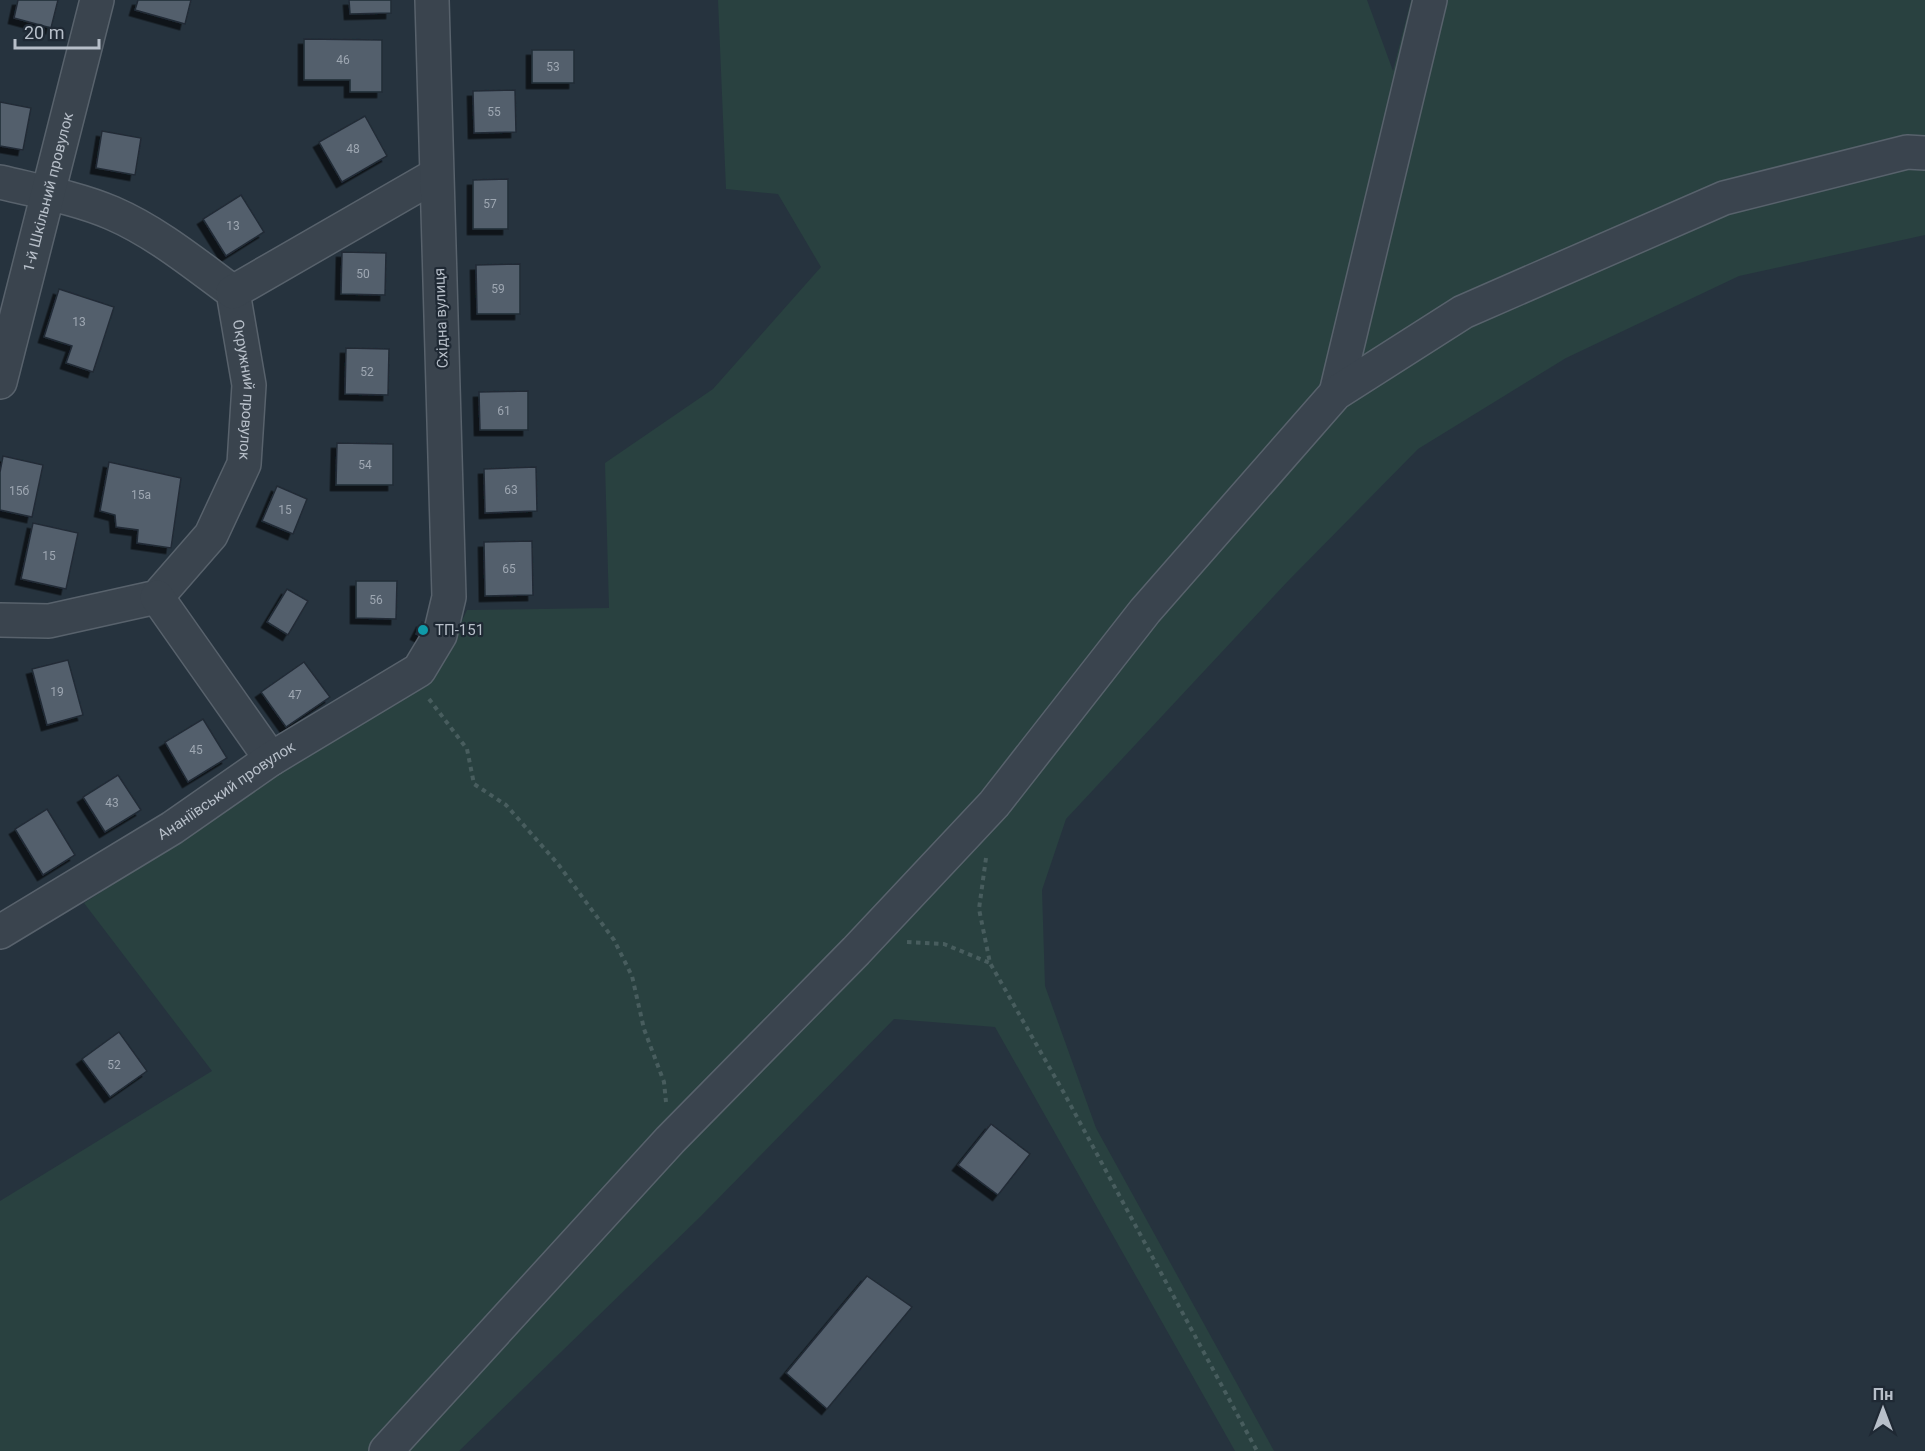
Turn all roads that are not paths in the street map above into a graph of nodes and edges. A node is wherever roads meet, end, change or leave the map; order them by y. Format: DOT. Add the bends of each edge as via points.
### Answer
graph roads {
  1 [pos="97,0"];
  2 [pos="432,0"];
  3 [pos="1430,0"];
  4 [pos="1925,153"];
  5 [pos="436,175"];
  6 [pos="0,182"];
  7 [pos="48,193"];
  8 [pos="232,292"];
  9 [pos="0,382"];
  10 [pos="1336,393"];
  11 [pos="157,597"];
  12 [pos="0,620"];
  13 [pos="440,635"];
  14 [pos="271,759"];
  15 [pos="0,932"];
  16 [pos="386,1451"];
  1 -- 7 [label="street, 1-й Шкільний провулок"];
  2 -- 5 [label="street, Східна вулиця"];
  3 -- 10 [label="street"];
  4 -- 10 [label="street" via="1907,152 1724,198 1463,312"];
  5 -- 8 [label="street"];
  5 -- 13 [label="street, Східна вулиця" via="449,597"];
  6 -- 7 [label="street"];
  7 -- 8 [label="street" via="112,213 172,247"];
  7 -- 9 [label="street, 1-й Шкільний провулок"];
  8 -- 11 [label="street, Окружний провулок" via="249,385 244,464 211,535"];
  10 -- 16 [label="street" via="1145,611 993,804 856,951 670,1140"];
  11 -- 12 [label="street" via="49,621"];
  11 -- 14 [label="street"];
  13 -- 14 [label="street, Ананіївський провулок" via="419,670"];
  14 -- 15 [label="street, Ананіївський провулок" via="172,828"];
}
